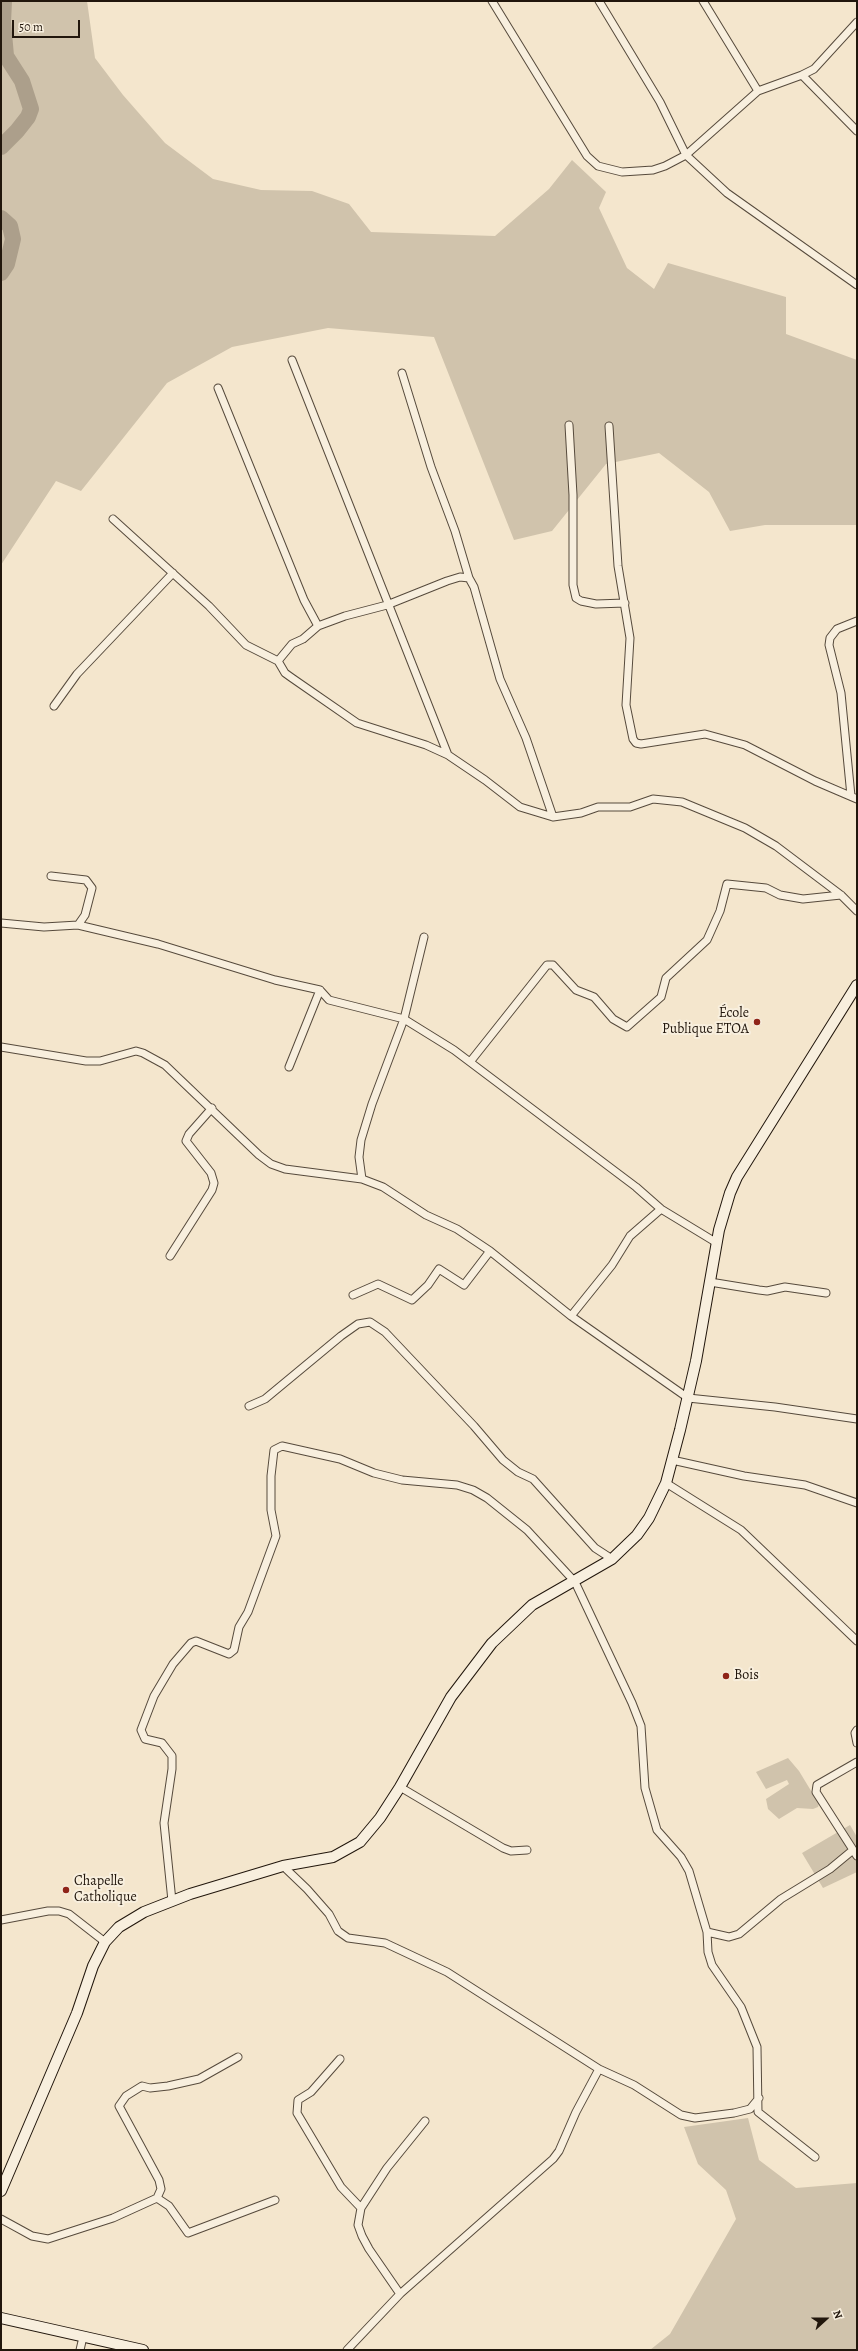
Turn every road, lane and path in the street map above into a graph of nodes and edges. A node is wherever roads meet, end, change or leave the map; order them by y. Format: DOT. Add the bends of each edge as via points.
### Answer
graph roads {
  1 [pos="492,1"];
  2 [pos="599,1"];
  3 [pos="703,1"];
  4 [pos="857,22"];
  5 [pos="802,75"];
  6 [pos="758,91"];
  7 [pos="857,131"];
  8 [pos="686,155"];
  9 [pos="857,284"];
  10 [pos="292,360"];
  11 [pos="402,373"];
  12 [pos="218,388"];
  13 [pos="569,425"];
  14 [pos="609,426"];
  15 [pos="113,519"];
  16 [pos="173,573"];
  17 [pos="469,578"];
  18 [pos="624,603"];
  19 [pos="387,605"];
  20 [pos="857,621"];
  21 [pos="318,626"];
  22 [pos="278,661"];
  23 [pos="54,706"];
  24 [pos="448,755"];
  25 [pos="854,798"];
  26 [pos="553,817"];
  27 [pos="50,876"];
  28 [pos="841,895"];
  29 [pos="857,911"];
  30 [pos="1,923"];
  31 [pos="78,925"];
  32 [pos="424,937"];
  33 [pos="857,985"];
  34 [pos="320,990"];
  35 [pos="404,1019"];
  36 [pos="1,1047"];
  37 [pos="470,1062"];
  38 [pos="288,1067"];
  39 [pos="212,1108"];
  40 [pos="362,1179"];
  41 [pos="661,1209"];
  42 [pos="717,1243"];
  43 [pos="490,1251"];
  44 [pos="170,1256"];
  45 [pos="710,1282"];
  46 [pos="826,1293"];
  47 [pos="353,1295"];
  48 [pos="571,1316"];
  49 [pos="688,1398"];
  50 [pos="248,1406"];
  51 [pos="857,1419"];
  52 [pos="672,1460"];
  53 [pos="666,1483"];
  54 [pos="857,1503"];
  55 [pos="612,1559"];
  56 [pos="575,1582"];
  57 [pos="857,1641"];
  58 [pos="857,1730"];
  59 [pos="857,1743"];
  60 [pos="857,1762"];
  61 [pos="400,1787"];
  62 [pos="527,1850"];
  63 [pos="855,1853"];
  64 [pos="283,1866"];
  65 [pos="172,1901"];
  66 [pos="1,1920"];
  67 [pos="706,1932"];
  68 [pos="105,1942"];
  69 [pos="238,2057"];
  70 [pos="340,2059"];
  71 [pos="599,2070"];
  72 [pos="759,2098"];
  73 [pos="425,2121"];
  74 [pos="815,2157"];
  75 [pos="1,2191"];
  76 [pos="157,2198"];
  77 [pos="275,2200"];
  78 [pos="361,2208"];
  79 [pos="1,2219"];
  80 [pos="400,2294"];
  81 [pos="1,2318"];
  82 [pos="83,2337"];
  83 [pos="80,2350"];
  84 [pos="143,2350"];
  85 [pos="347,2350"];
  1 -- 8 [label="street" via="587,156 598,166 622,172 653,170"];
  2 -- 8 [label="street" via="660,102"];
  3 -- 6 [label="street"];
  4 -- 5 [label="street" via="814,69"];
  5 -- 6 [label="street"];
  5 -- 7 [label="street"];
  6 -- 8 [label="street"];
  8 -- 9 [label="street" via="727,193"];
  10 -- 19 [label="street"];
  11 -- 17 [label="street"];
  12 -- 21 [label="street" via="304,600"];
  13 -- 18 [label="street" via="573,496 573,585 576,598 596,604"];
  14 -- 18 [label="street" via="618,566"];
  15 -- 16 [label="street"];
  16 -- 22 [label="street" via="246,645"];
  16 -- 23 [label="street" via="77,674"];
  17 -- 19 [label="street" via="460,576"];
  17 -- 26 [label="street" via="474,587 500,679 526,738"];
  18 -- 25 [label="street" via="630,638 626,705 636,743 705,734 745,745"];
  19 -- 21 [label="street"];
  19 -- 24 [label="street"];
  20 -- 25 [label="street" via="837,629 829,644 841,693"];
  21 -- 22 [label="street" via="303,639 292,644"];
  22 -- 24 [label="street" via="292,678 357,723 426,745"];
  24 -- 26 [label="street" via="520,807"];
  26 -- 28 [label="street" via="598,807 630,808 652,799 682,802 745,828"];
  27 -- 31 [label="street" via="86,880 92,888 87,909"];
  28 -- 29 [label="street"];
  28 -- 37 [label="street" via="803,899 780,895 766,888 727,884 720,911 707,940 666,978 661,997 627,1027 613,1019 594,997 576,990 553,965 547,965"];
  30 -- 31 [label="street" via="44,927"];
  31 -- 34 [label="street" via="158,944 275,980"];
  32 -- 35 [label="street"];
  33 -- 42 [label="street" via="737,1177 725,1208"];
  34 -- 35 [label="street" via="329,1000"];
  34 -- 38 [label="street"];
  35 -- 37 [label="street"];
  35 -- 40 [label="street" via="361,1140 359,1158"];
  36 -- 39 [label="street" via="86,1061 100,1061 136,1051 165,1065"];
  37 -- 41 [label="street" via="636,1187"];
  39 -- 40 [label="street" via="259,1155 272,1164 285,1169"];
  39 -- 44 [label="street" via="186,1141 210,1174 214,1184"];
  40 -- 43 [label="street" via="383,1187"];
  41 -- 42 [label="street"];
  41 -- 48 [label="street" via="630,1236 612,1265"];
  42 -- 45 [label="street"];
  43 -- 47 [label="street" via="464,1284 439,1269 428,1285 412,1300 378,1284"];
  43 -- 48 [label="street"];
  45 -- 46 [label="street" via="767,1291 784,1287"];
  45 -- 49 [label="street"];
  48 -- 49 [label="street"];
  49 -- 51 [label="street"];
  49 -- 52 [label="street"];
  50 -- 55 [label="street" via="265,1399 358,1324 370,1322 385,1332 503,1460 518,1472 533,1479 595,1548"];
  52 -- 53 [label="street"];
  52 -- 54 [label="street" via="744,1476 805,1485"];
  53 -- 55 [label="street" via="649,1518 637,1535"];
  53 -- 57 [label="street" via="741,1530"];
  55 -- 56 [label="street"];
  56 -- 61 [label="street" via="532,1605 492,1642 452,1697"];
  56 -- 65 [label="street" via="527,1530 473,1490 457,1485 402,1480 374,1473 340,1459 282,1446 274,1450 271,1504 276,1536 248,1612 239,1628 234,1650 229,1654 196,1641 191,1643 172,1664 154,1696 141,1730 144,1739 162,1743 172,1756 164,1823"];
  56 -- 67 [label="street" via="634,1708 640,1726 645,1788 658,1830 681,1857 689,1871"];
  58 -- 59 [label="street" via="854,1733"];
  60 -- 63 [label="street" via="817,1785 816,1792"];
  61 -- 62 [label="street" via="503,1848 511,1851"];
  61 -- 64 [label="street" via="371,1830 351,1849 333,1857"];
  63 -- 67 [label="street" via="781,1899 739,1934 729,1937"];
  64 -- 65 [label="street"];
  64 -- 71 [label="street" via="329,1914 338,1931 348,1938 385,1943 447,1972"];
  65 -- 68 [label="street" via="144,1912 119,1927"];
  66 -- 68 [label="street" via="59,1911 69,1914"];
  67 -- 72 [label="street" via="712,1965 741,2007 757,2047"];
  68 -- 75 [label="street"];
  69 -- 76 [label="street" via="199,2079 168,2086 142,2086 126,2096 119,2106 159,2180 161,2189"];
  70 -- 78 [label="street" via="311,2092 298,2100 297,2113 341,2187"];
  71 -- 72 [label="street" via="634,2085 681,2115 695,2118 750,2109"];
  71 -- 80 [label="street" via="553,2159"];
  72 -- 74 [label="street" via="758,2112"];
  73 -- 78 [label="street" via="387,2168"];
  76 -- 77 [label="street" via="169,2206 188,2234"];
  76 -- 79 [label="street" via="113,2218 48,2239 32,2236"];
  78 -- 80 [label="street" via="358,2225 362,2236"];
  80 -- 85 [label="street"];
  81 -- 82 [label="street"];
  82 -- 83 [label="street"];
  82 -- 84 [label="street"];
}
